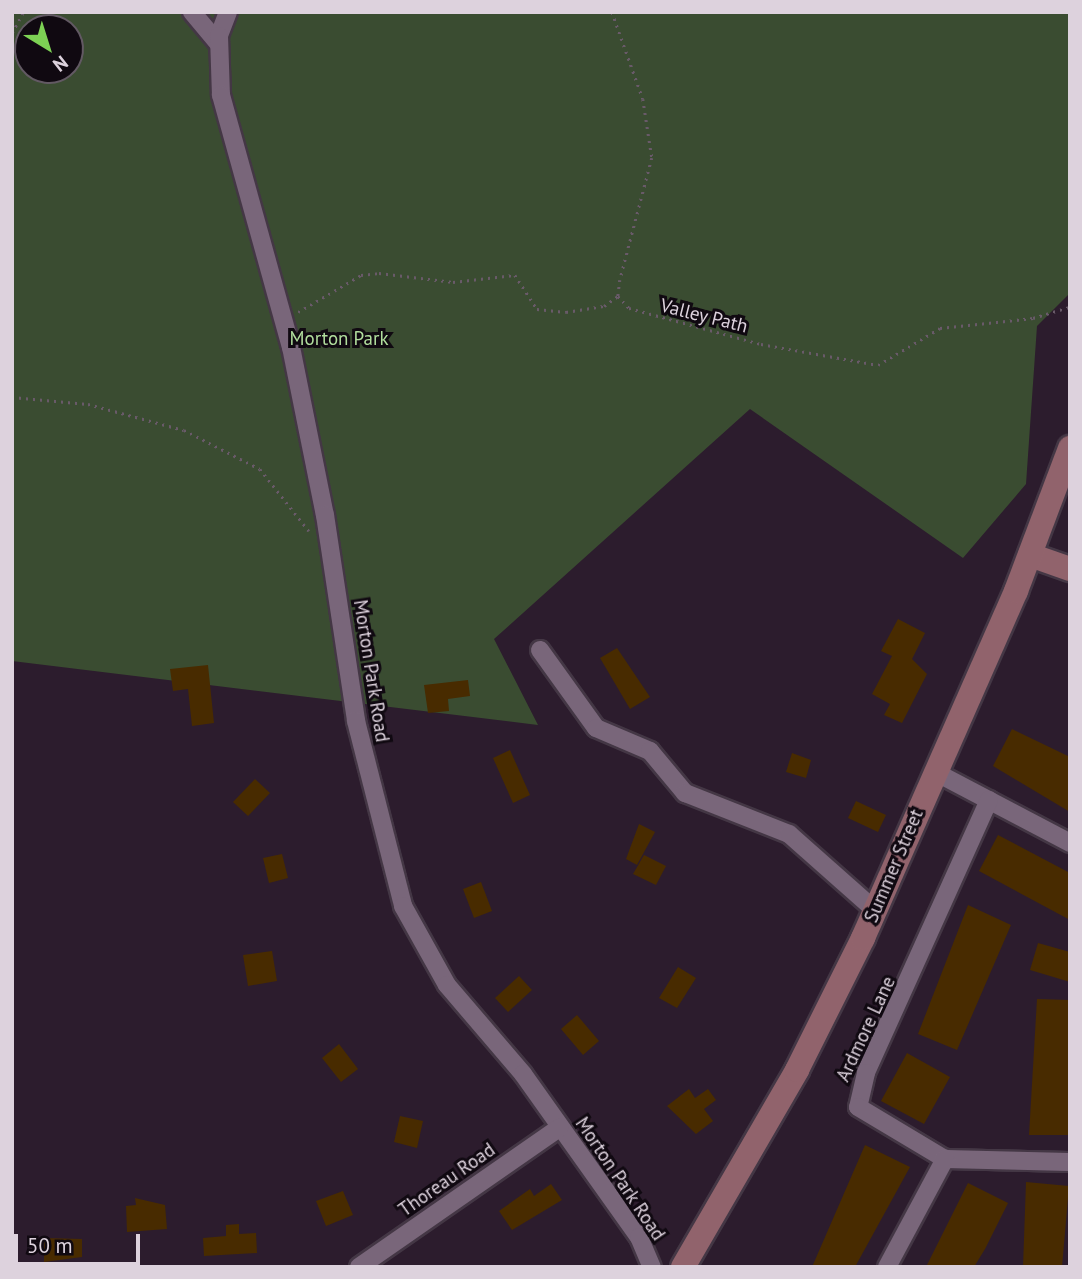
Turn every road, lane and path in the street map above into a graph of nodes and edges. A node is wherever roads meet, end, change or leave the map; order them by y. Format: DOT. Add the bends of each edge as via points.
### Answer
graph roads {
  1 [pos="23,12"];
  2 [pos="192,12"];
  3 [pos="228,12"];
  4 [pos="612,12"];
  5 [pos="12,33"];
  6 [pos="218,43"];
  7 [pos="618,296"];
  8 [pos="1070,307"];
  9 [pos="285,322"];
  10 [pos="12,397"];
  11 [pos="1070,448"];
  12 [pos="316,542"];
  13 [pos="1030,555"];
  14 [pos="1070,569"];
  15 [pos="540,650"];
  16 [pos="934,772"];
  17 [pos="989,800"];
  18 [pos="1070,843"];
  19 [pos="875,910"];
  20 [pos="559,1128"];
  21 [pos="945,1159"];
  22 [pos="1070,1162"];
  23 [pos="359,1267"];
  24 [pos="653,1267"];
  25 [pos="683,1267"];
  26 [pos="887,1267"];
  1 -- 5 [label="path"];
  2 -- 6 [label="street"];
  3 -- 6 [label="street, Morton Park Road"];
  4 -- 7 [label="path" via="643,99 652,158"];
  6 -- 9 [label="street, Morton Park Road" via="230,134"];
  7 -- 8 [label="path, Valley Path" via="649,317 878,365 940,328 1033,318"];
  7 -- 9 [label="path" via="604,306 557,311 537,309 515,275 453,282 379,273 361,275"];
  9 -- 20 [label="street, Morton Park Road" via="325,514 356,721 403,906 447,985 523,1074"];
  10 -- 12 [label="path" via="88,404 155,420 228,451 279,487"];
  11 -- 13 [label="main road, Summer Street"];
  13 -- 14 [label="main road"];
  13 -- 16 [label="main road, Summer Street"];
  15 -- 19 [label="street" via="596,728 650,751 685,793 789,834"];
  16 -- 17 [label="street"];
  16 -- 19 [label="main road, Summer Street"];
  17 -- 18 [label="street"];
  17 -- 21 [label="street, Ardmore Lane" via="856,1098 865,1116"];
  19 -- 25 [label="main road, Summer Street" via="801,1064"];
  20 -- 23 [label="street, Thoreau Road"];
  20 -- 24 [label="street, Morton Park Road" via="639,1237"];
  21 -- 22 [label="street, Ardmore Lane"];
  21 -- 26 [label="street"];
}
